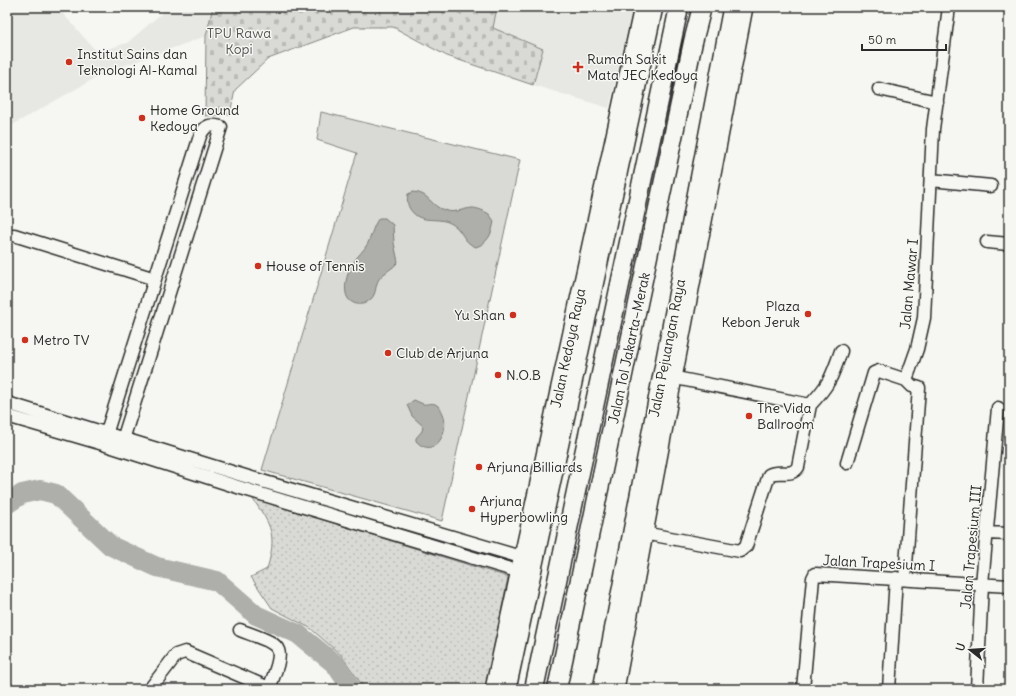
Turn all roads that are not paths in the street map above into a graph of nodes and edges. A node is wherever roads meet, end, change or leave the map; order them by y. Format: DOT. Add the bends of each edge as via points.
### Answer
graph roads {
  1 [pos="642,7"];
  2 [pos="655,7"];
  3 [pos="679,7"];
  4 [pos="702,7"];
  5 [pos="732,7"];
  6 [pos="746,7"];
  7 [pos="949,7"];
  8 [pos="880,90"];
  9 [pos="936,102"];
  10 [pos="932,180"];
  11 [pos="991,186"];
  12 [pos="14,235"];
  13 [pos="987,242"];
  14 [pos="1009,244"];
  15 [pos="155,279"];
  16 [pos="841,351"];
  17 [pos="667,376"];
  18 [pos="906,380"];
  19 [pos="7,403"];
  20 [pos="810,405"];
  21 [pos="998,408"];
  22 [pos="7,416"];
  23 [pos="105,438"];
  24 [pos="121,444"];
  25 [pos="847,464"];
  26 [pos="638,533"];
  27 [pos="987,533"];
  28 [pos="1009,534"];
  29 [pos="527,566"];
  30 [pos="901,578"];
  31 [pos="982,584"];
  32 [pos="1009,586"];
  33 [pos="240,630"];
  34 [pos="269,688"];
  35 [pos="150,689"];
  36 [pos="493,689"];
  37 [pos="508,689"];
  38 [pos="534,689"];
  39 [pos="557,689"];
  40 [pos="601,689"];
  41 [pos="616,689"];
  42 [pos="803,689"];
  43 [pos="889,689"];
  44 [pos="977,689"];
  1 -- 29 [label="main road, Jalan Kedoya Raya"];
  2 -- 29 [label="main road, Jalan Kedoya Raya"];
  3 -- 38 [label="highway, Jalan Tol Jakarta–Merak"];
  4 -- 39 [label="highway, Jalan Tol Jakarta–Merak"];
  5 -- 17 [label="main road, Jalan Pejuangan Raya"];
  6 -- 17 [label="main road, Jalan Pejuangan Raya"];
  7 -- 9 [label="street, Jalan Mawar I"];
  8 -- 9 [label="street"];
  9 -- 10 [label="street, Jalan Mawar I"];
  10 -- 11 [label="street"];
  10 -- 18 [label="street, Jalan Mawar I" via="924,318"];
  12 -- 15 [label="street"];
  13 -- 14 [label="street"];
  15 -- 23 [label="street"];
  15 -- 24 [label="street" via="200,136 207,126 221,127"];
  16 -- 20 [label="street" via="832,379"];
  17 -- 20 [label="street"];
  17 -- 26 [label="main road, Jalan Pejuangan Raya"];
  18 -- 25 [label="street" via="879,372 874,373"];
  18 -- 30 [label="street" via="919,388"];
  19 -- 23 [label="street"];
  20 -- 26 [label="street" via="798,467 790,473 774,472 769,475 743,550"];
  21 -- 27 [label="street, Jalan Trapesium III"];
  22 -- 23 [label="street"];
  23 -- 24 [label="street"];
  24 -- 29 [label="street" via="241,488"];
  26 -- 40 [label="main road, Jalan Pejuangan Raya"];
  26 -- 41 [label="main road, Jalan Pejuangan Raya"];
  27 -- 28 [label="street"];
  27 -- 31 [label="street, Jalan Trapesium III"];
  29 -- 36 [label="main road, Jalan Kedoya Raya"];
  29 -- 37 [label="main road, Jalan Kedoya Raya"];
  30 -- 31 [label="street, Jalan Trapesium I"];
  30 -- 42 [label="street, Jalan Trapesium I" via="815,574"];
  30 -- 43 [label="street"];
  31 -- 32 [label="street, Jalan Trapesium I"];
  31 -- 44 [label="street, Jalan Trapesium III"];
  33 -- 34 [label="street" via="274,643 279,650 279,660"];
  34 -- 35 [label="street" via="185,652 176,655"];
}
